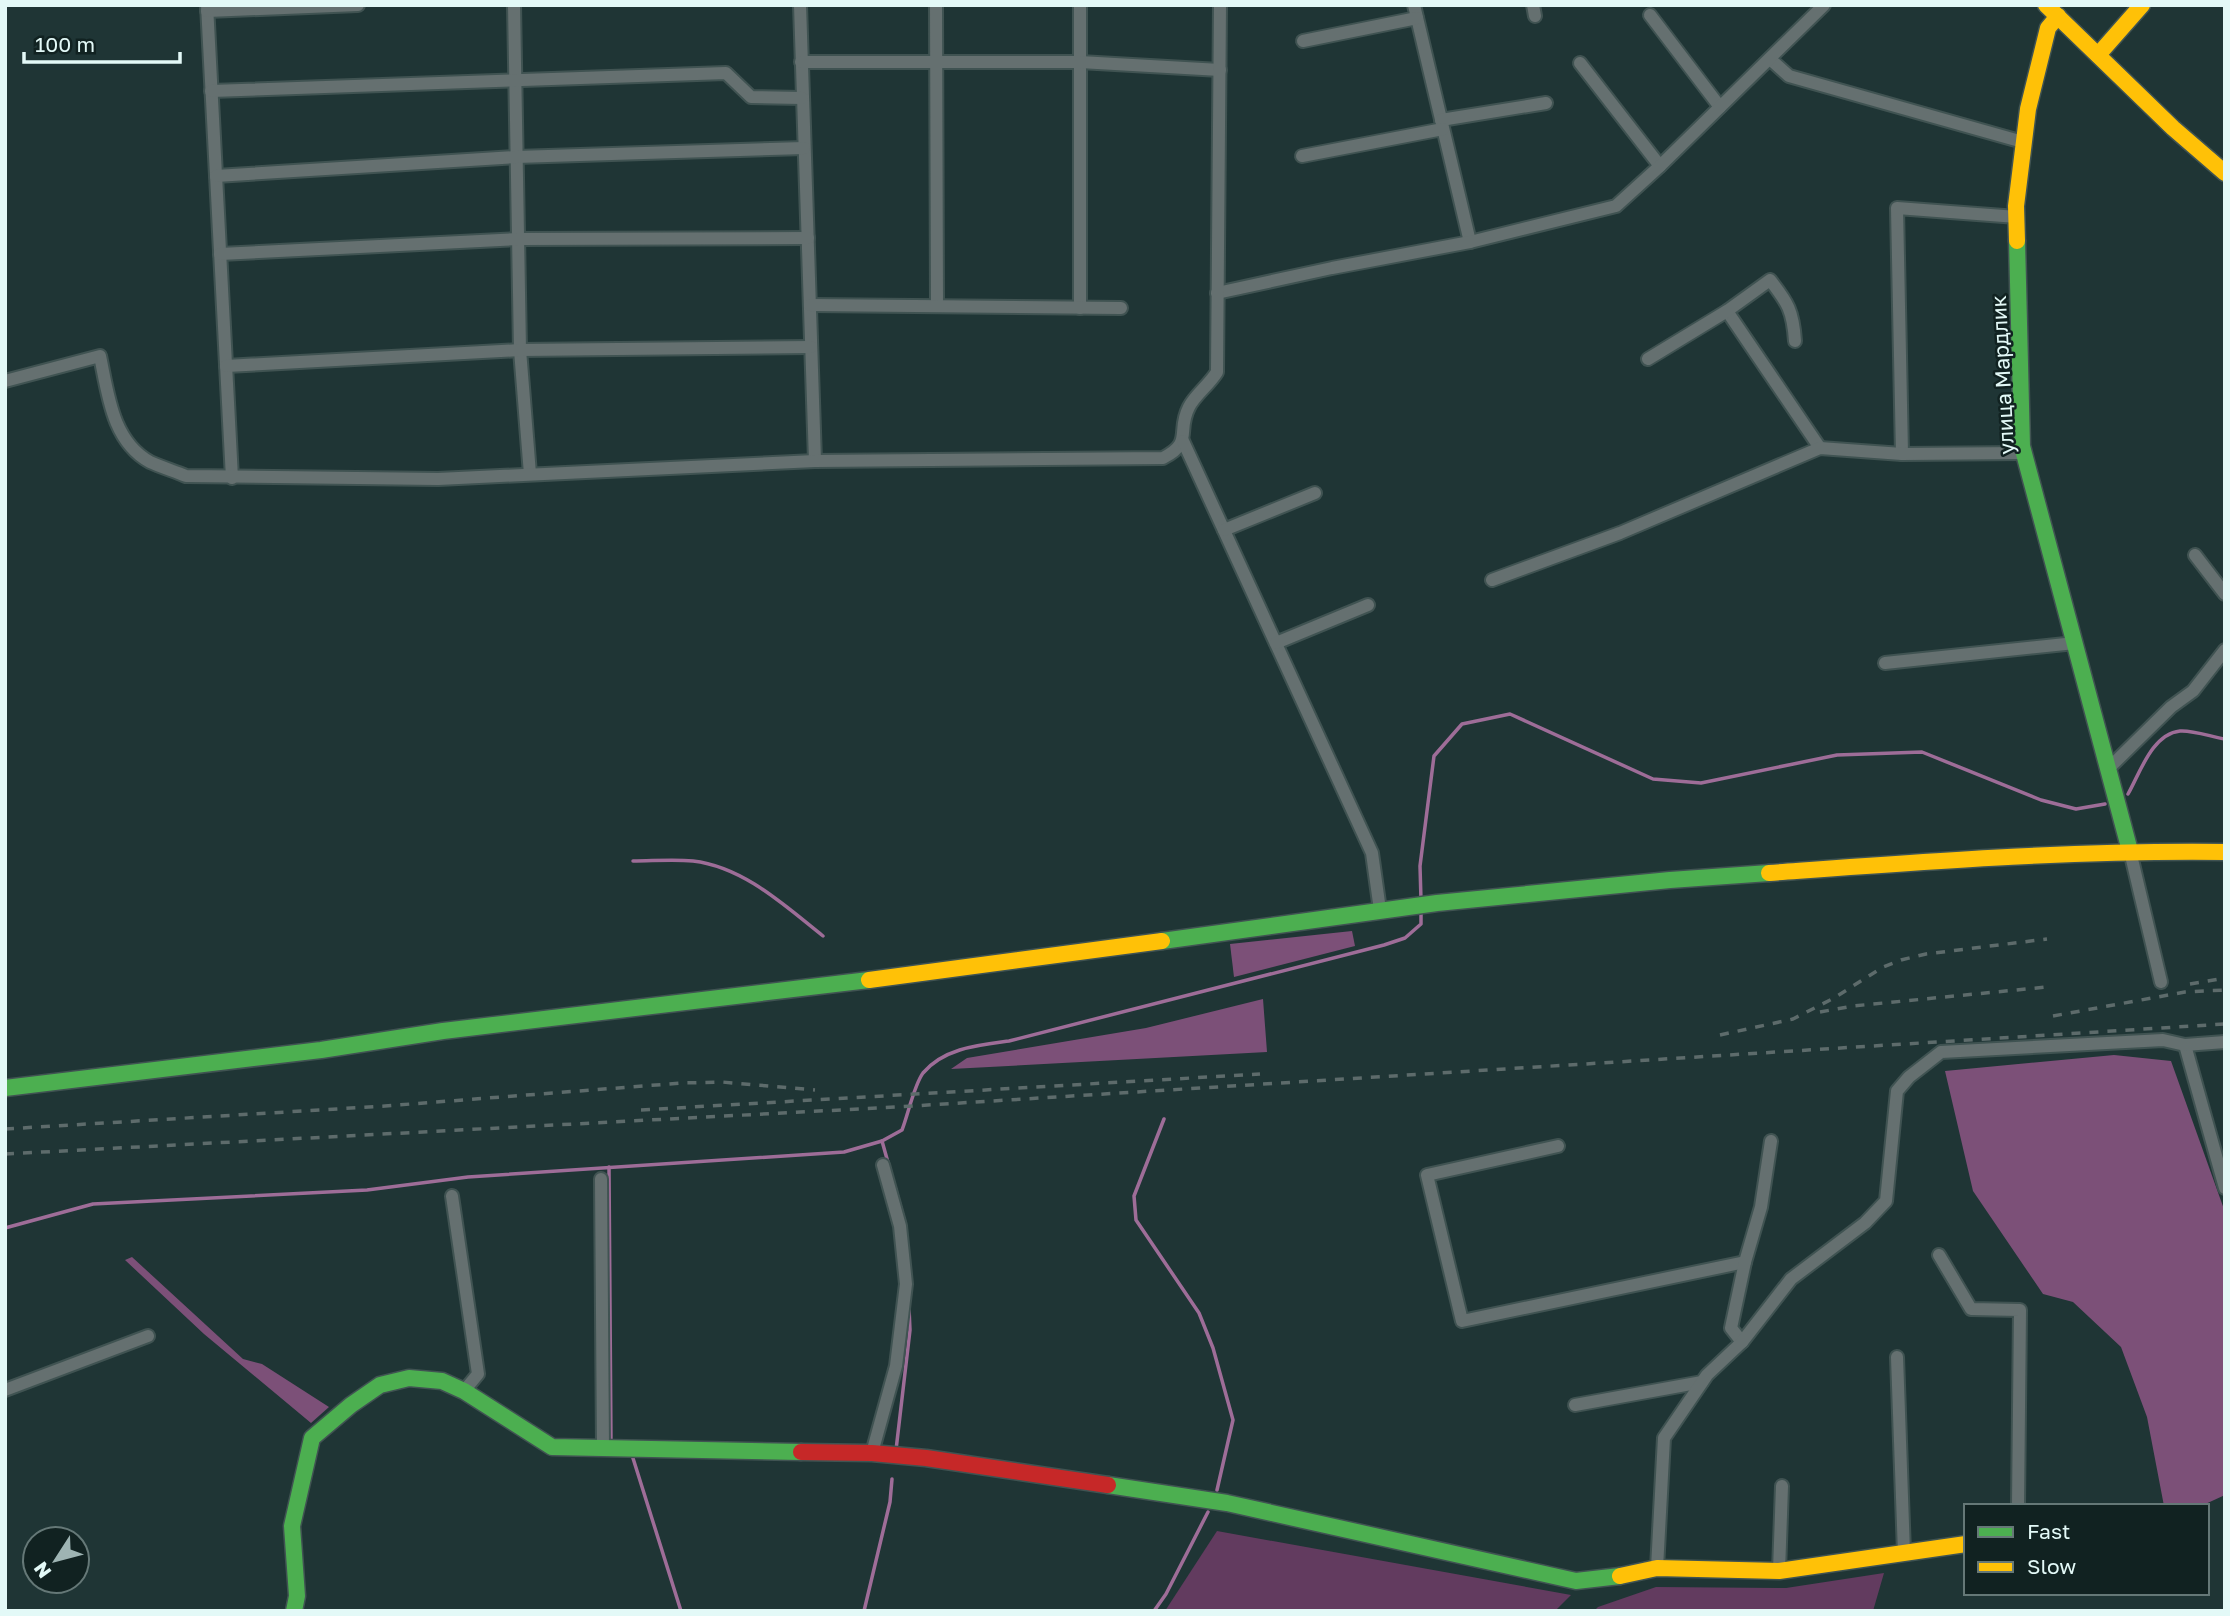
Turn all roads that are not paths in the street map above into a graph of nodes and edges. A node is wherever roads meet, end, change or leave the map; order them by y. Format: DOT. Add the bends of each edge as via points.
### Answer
graph roads {
  1 [pos="358,5"];
  2 [pos="514,5"];
  3 [pos="800,5"];
  4 [pos="936,5"];
  5 [pos="1080,5"];
  6 [pos="1220,5"];
  7 [pos="1824,5"];
  8 [pos="2142,5"];
  9 [pos="207,8"];
  10 [pos="2052,11"];
  11 [pos="1415,12"];
  12 [pos="1650,15"];
  13 [pos="1303,41"];
  14 [pos="2098,55"];
  15 [pos="1770,59"];
  16 [pos="801,62"];
  17 [pos="1080,62"];
  18 [pos="1580,62"];
  19 [pos="936,64"];
  20 [pos="1220,70"];
  21 [pos="516,82"];
  22 [pos="211,91"];
  23 [pos="802,98"];
  24 [pos="1546,103"];
  25 [pos="1720,107"];
  26 [pos="1442,125"];
  27 [pos="2023,142"];
  28 [pos="804,148"];
  29 [pos="1302,156"];
  30 [pos="516,157"];
  31 [pos="1660,166"];
  32 [pos="2225,173"];
  33 [pos="216,176"];
  34 [pos="2017,216"];
  35 [pos="808,238"];
  36 [pos="518,239"];
  37 [pos="1470,242"];
  38 [pos="220,254"];
  39 [pos="1217,293"];
  40 [pos="810,305"];
  41 [pos="937,306"];
  42 [pos="1080,308"];
  43 [pos="1121,308"];
  44 [pos="1727,311"];
  45 [pos="1795,341"];
  46 [pos="811,347"];
  47 [pos="520,350"];
  48 [pos="1648,359"];
  49 [pos="226,366"];
  50 [pos="5,381"];
  51 [pos="1183,441"];
  52 [pos="1820,448"];
  53 [pos="2024,453"];
  54 [pos="1902,454"];
  55 [pos="815,461"];
  56 [pos="530,474"];
  57 [pos="232,478"];
  58 [pos="1315,493"];
  59 [pos="1224,530"];
  60 [pos="2195,555"];
  61 [pos="1492,580"];
  62 [pos="2225,594"];
  63 [pos="1368,605"];
  64 [pos="1276,643"];
  65 [pos="2075,643"];
  66 [pos="2225,650"];
  67 [pos="1885,663"];
  68 [pos="2108,769"];
  69 [pos="2130,850"];
  70 [pos="2225,852"];
  71 [pos="1380,910"];
  72 [pos="2161,982"];
  73 [pos="2225,1042"];
  74 [pos="2185,1045"];
  75 [pos="5,1088"];
  76 [pos="1771,1141"];
  77 [pos="1558,1146"];
  78 [pos="883,1166"];
  79 [pos="601,1179"];
  80 [pos="2225,1188"];
  81 [pos="452,1196"];
  82 [pos="1939,1255"];
  83 [pos="1745,1262"];
  84 [pos="148,1336"];
  85 [pos="1742,1342"];
  86 [pos="1897,1357"];
  87 [pos="1702,1382"];
  88 [pos="5,1390"];
  89 [pos="464,1391"];
  90 [pos="1575,1405"];
  91 [pos="603,1447"];
  92 [pos="872,1453"];
  93 [pos="1782,1486"];
  94 [pos="2018,1504"];
  95 [pos="1964,1544"];
  96 [pos="1903,1553"];
  97 [pos="1657,1568"];
  98 [pos="1779,1571"];
  99 [pos="294,1611"];
  1 -- 9 [label="street"];
  2 -- 21 [label="street"];
  3 -- 16 [label="street"];
  4 -- 19 [label="street"];
  5 -- 17 [label="street"];
  6 -- 20 [label="street"];
  7 -- 15 [label="street"];
  8 -- 14 [label="street"];
  9 -- 22 [label="street"];
  10 -- 14 [label="street"];
  10 -- 27 [label="street, улица Мардлик"];
  11 -- 13 [label="street"];
  11 -- 26 [label="street"];
  12 -- 25 [label="street"];
  14 -- 32 [label="street"];
  15 -- 25 [label="street"];
  15 -- 27 [label="street" via="1789,76"];
  16 -- 19 [label="street"];
  16 -- 23 [label="street"];
  17 -- 19 [label="street"];
  17 -- 20 [label="street"];
  17 -- 42 [label="street"];
  18 -- 31 [label="street"];
  19 -- 41 [label="street"];
  20 -- 39 [label="street"];
  21 -- 22 [label="street"];
  21 -- 23 [label="street" via="726,73 751,97"];
  21 -- 30 [label="street"];
  22 -- 33 [label="street"];
  23 -- 28 [label="street"];
  24 -- 26 [label="street"];
  25 -- 31 [label="street"];
  26 -- 29 [label="street"];
  26 -- 37 [label="street"];
  27 -- 34 [label="street, улица Мардлик"];
  28 -- 30 [label="street"];
  28 -- 35 [label="street"];
  30 -- 33 [label="street"];
  30 -- 36 [label="street"];
  31 -- 37 [label="street" via="1616,206"];
  33 -- 38 [label="street"];
  34 -- 53 [label="street, улица Мардлик"];
  34 -- 54 [label="street" via="1897,208"];
  35 -- 36 [label="street"];
  35 -- 40 [label="street"];
  36 -- 38 [label="street"];
  36 -- 47 [label="street"];
  37 -- 39 [label="street"];
  38 -- 49 [label="street"];
  39 -- 51 [label="street" via="1217,372 1190,404"];
  40 -- 41 [label="street"];
  40 -- 46 [label="street"];
  41 -- 42 [label="street"];
  42 -- 43 [label="street"];
  44 -- 45 [label="street" via="1770,280 1793,316"];
  44 -- 48 [label="street"];
  44 -- 52 [label="street"];
  46 -- 47 [label="street"];
  46 -- 55 [label="street"];
  47 -- 49 [label="street"];
  47 -- 56 [label="street"];
  49 -- 57 [label="street"];
  50 -- 57 [label="street" via="100,356 114,418 125,441 148,461 186,476"];
  51 -- 55 [label="street" via="1176,452 1163,458"];
  51 -- 59 [label="street"];
  52 -- 54 [label="street"];
  52 -- 61 [label="street" via="1620,533"];
  53 -- 54 [label="street"];
  53 -- 65 [label="street, улица Мардлик"];
  55 -- 56 [label="street"];
  56 -- 57 [label="street" via="438,479"];
  58 -- 59 [label="street"];
  59 -- 64 [label="street"];
  60 -- 62 [label="street"];
  63 -- 64 [label="street"];
  64 -- 71 [label="street" via="1372,853"];
  65 -- 67 [label="street"];
  65 -- 68 [label="street, улица Мардлик"];
  66 -- 68 [label="street" via="2193,691"];
  68 -- 69 [label="street, улица Мардлик"];
  69 -- 70 [label="street"];
  69 -- 71 [label="street" via="1670,880"];
  69 -- 72 [label="street"];
  71 -- 75 [label="street" via="944,971"];
  73 -- 74 [label="street"];
  74 -- 80 [label="street"];
  74 -- 85 [label="street" via="2163,1041 1941,1052 1897,1091 1886,1201 1865,1223 1791,1279"];
  76 -- 83 [label="street" via="1761,1207"];
  77 -- 83 [label="street" via="1427,1175 1462,1321"];
  78 -- 92 [label="street" via="900,1226 906,1284 896,1366"];
  79 -- 91 [label="street"];
  81 -- 89 [label="street" via="478,1374"];
  82 -- 94 [label="street" via="1971,1310 2020,1310"];
  83 -- 85 [label="street" via="1731,1328"];
  84 -- 88 [label="street"];
  85 -- 87 [label="street"];
  86 -- 96 [label="street"];
  87 -- 90 [label="street"];
  87 -- 97 [label="street" via="1664,1438"];
  89 -- 91 [label="street" via="552,1447"];
  89 -- 99 [label="street" via="442,1381 409,1378 380,1385 312,1438 292,1526"];
  91 -- 92 [label="street"];
  92 -- 97 [label="street" via="1227,1503 1576,1581"];
  93 -- 98 [label="street"];
  95 -- 96 [label="street"];
  96 -- 98 [label="street"];
  97 -- 98 [label="street"];
}
